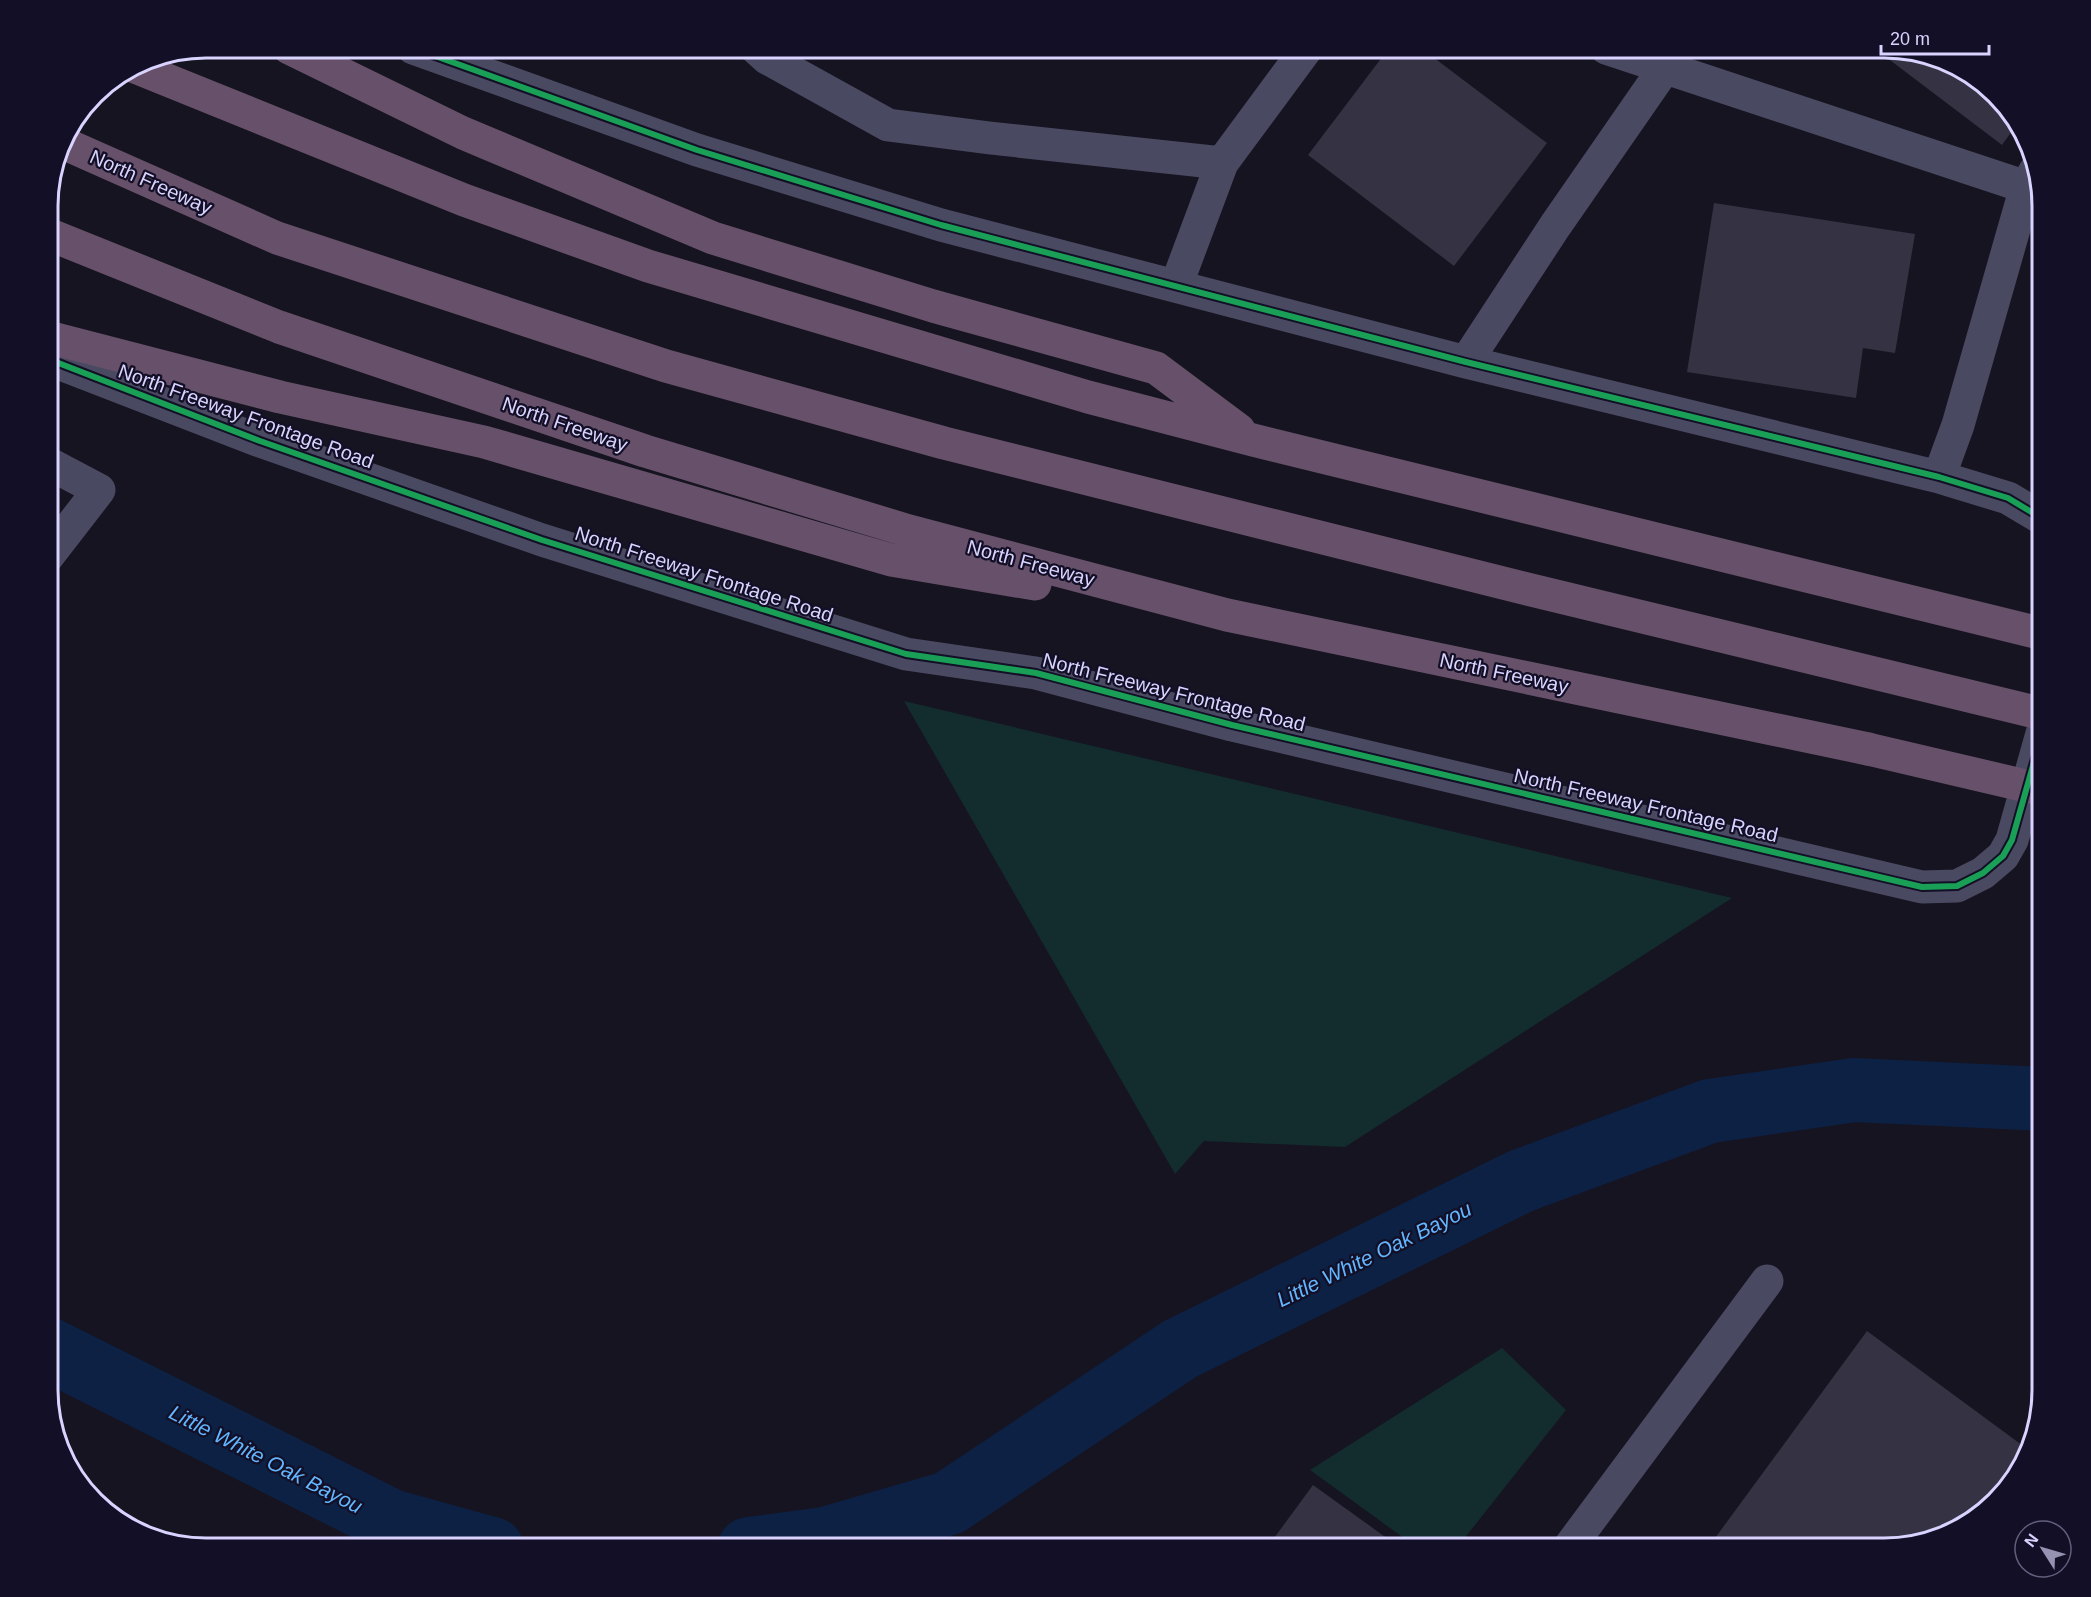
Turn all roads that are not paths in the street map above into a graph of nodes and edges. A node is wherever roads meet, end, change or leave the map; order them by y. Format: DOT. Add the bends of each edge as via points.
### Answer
graph roads {
  1 [pos="309,58"];
  2 [pos="451,58"];
  3 [pos="767,58"];
  4 [pos="1300,58"];
  5 [pos="1670,58"];
  6 [pos="1674,58"];
  7 [pos="146,72"];
  8 [pos="71,147"];
  9 [pos="66,163"];
  10 [pos="1222,163"];
  11 [pos="2030,179"];
  12 [pos="59,238"];
  13 [pos="277,238"];
  14 [pos="1176,286"];
  15 [pos="59,340"];
  16 [pos="1466,362"];
  17 [pos="59,363"];
  18 [pos="1253,440"];
  19 [pos="59,470"];
  20 [pos="1939,477"];
  21 [pos="2032,512"];
  22 [pos="59,542"];
  23 [pos="1227,615"];
  24 [pos="2032,631"];
  25 [pos="2032,711"];
  26 [pos="2032,769"];
  27 [pos="2032,787"];
  28 [pos="1767,1281"];
  29 [pos="1576,1538"];
  1 -- 18 [label="highway" via="463,133 713,238 933,306 1156,368"];
  2 -- 14 [label="street" via="708,153 941,225"];
  3 -- 10 [label="street" via="888,125"];
  4 -- 10 [label="street"];
  5 -- 16 [label="street"];
  6 -- 11 [label="street"];
  7 -- 18 [label="highway" via="465,200 648,267 1088,397"];
  8 -- 13 [label="highway, North Freeway"];
  9 -- 13 [label="highway"];
  10 -- 14 [label="street"];
  11 -- 20 [label="street"];
  12 -- 23 [label="highway, North Freeway" via="279,327 645,451 909,531"];
  13 -- 25 [label="highway, North Freeway" via="666,366 944,443"];
  14 -- 16 [label="street"];
  15 -- 23 [label="highway" via="280,397 484,442 891,560"];
  16 -- 20 [label="street"];
  17 -- 26 [label="street, North Freeway Frontage Road" via="260,441 542,540 906,654 1036,673 1232,725 1922,887 1957,886 1983,873 2003,856 2012,840"];
  18 -- 24 [label="highway"];
  19 -- 22 [label="street" via="99,490"];
  20 -- 21 [label="street" via="2008,498"];
  23 -- 27 [label="highway, North Freeway, bridge" via="1868,749"];
  28 -- 29 [label="street"];
}
